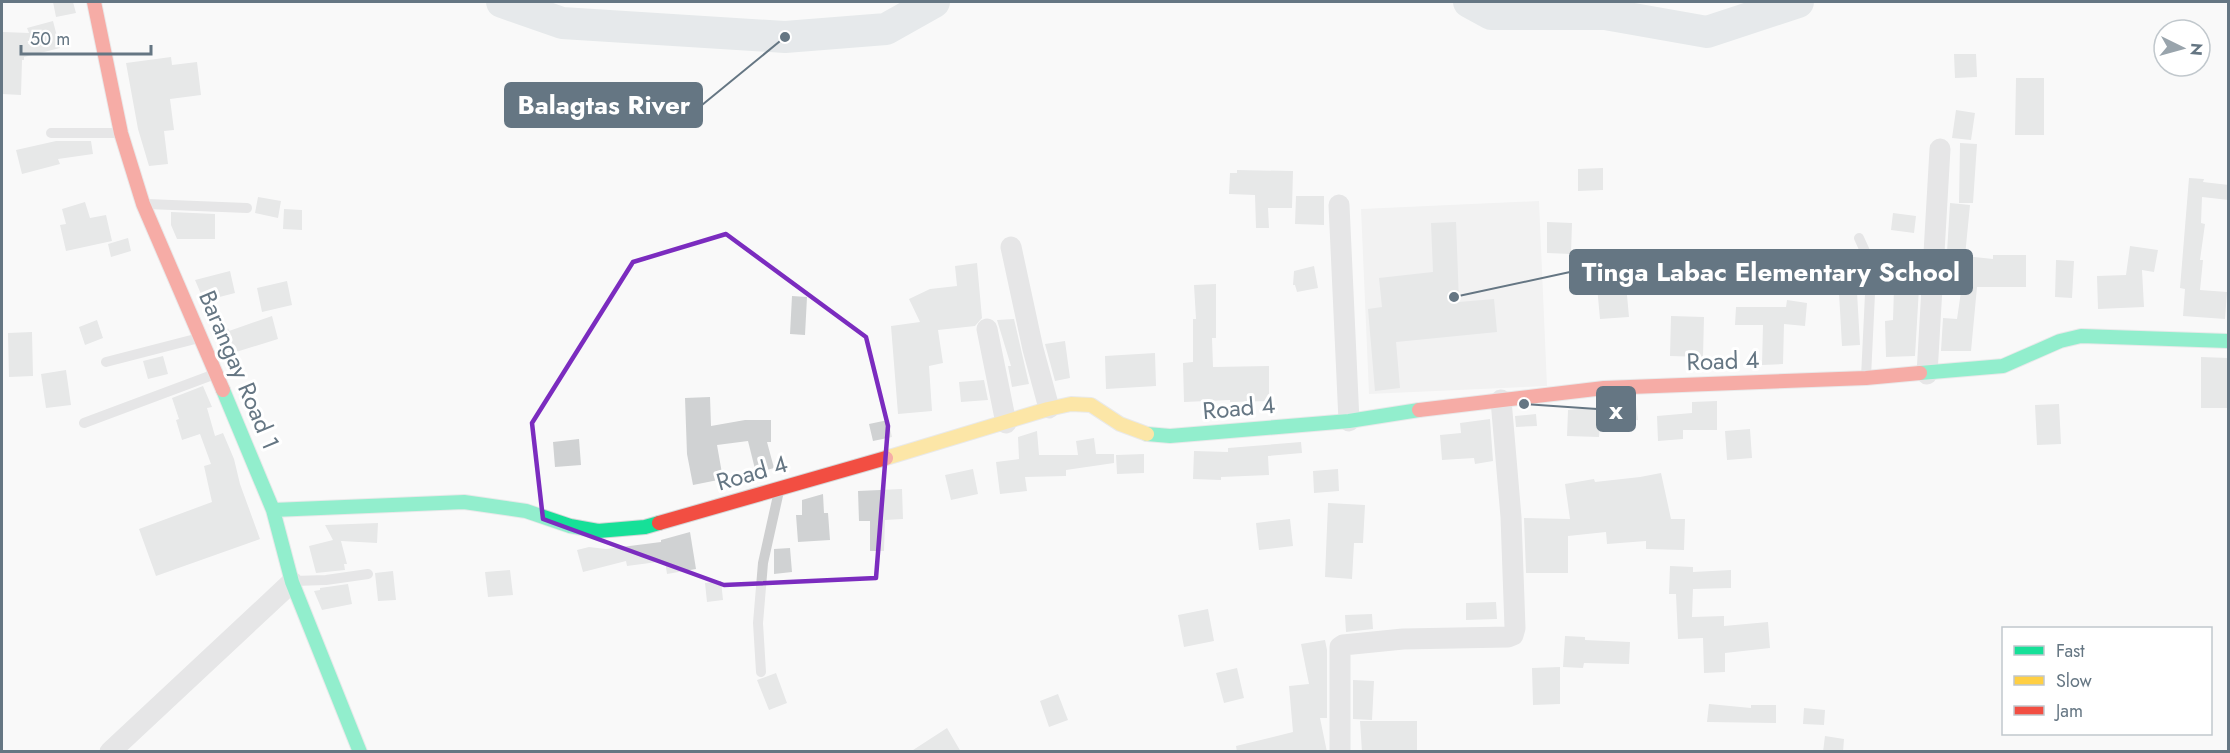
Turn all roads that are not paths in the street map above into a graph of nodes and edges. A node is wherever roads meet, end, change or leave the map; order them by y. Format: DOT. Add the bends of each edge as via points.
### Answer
graph roads {
  1 [pos="94,2"];
  2 [pos="51,133"];
  3 [pos="121,133"];
  4 [pos="1941,149"];
  5 [pos="143,204"];
  6 [pos="1339,205"];
  7 [pos="247,208"];
  8 [pos="1859,238"];
  9 [pos="1011,247"];
  10 [pos="987,329"];
  11 [pos="202,337"];
  12 [pos="2229,341"];
  13 [pos="106,362"];
  14 [pos="215,374"];
  15 [pos="1927,374"];
  16 [pos="1866,378"];
  17 [pos="1501,400"];
  18 [pos="1049,408"];
  19 [pos="1349,422"];
  20 [pos="84,423"];
  21 [pos="1006,423"];
  22 [pos="780,488"];
  23 [pos="273,510"];
  24 [pos="368,574"];
  25 [pos="292,582"];
  26 [pos="761,672"];
  27 [pos="110,752"];
  28 [pos="360,752"];
  29 [pos="1340,752"];
  1 -- 3 [label="street, Barangay Road 1"];
  2 -- 3 [label="lane"];
  3 -- 5 [label="street, Barangay Road 1"];
  4 -- 15 [label="street"];
  5 -- 7 [label="lane"];
  5 -- 11 [label="street, Barangay Road 1"];
  6 -- 19 [label="street"];
  8 -- 16 [label="lane" via="1870,273"];
  9 -- 18 [label="street"];
  10 -- 21 [label="street"];
  11 -- 13 [label="lane"];
  11 -- 14 [label="street, Barangay Road 1"];
  12 -- 15 [label="street, Road 4" via="2081,336 2064,338 2002,366"];
  14 -- 20 [label="lane"];
  14 -- 23 [label="street, Barangay Road 1"];
  15 -- 16 [label="street, Road 4"];
  16 -- 17 [label="street, Road 4" via="1604,388"];
  17 -- 19 [label="street, Road 4"];
  17 -- 29 [label="street" via="1511,517 1513,635 1342,645"];
  18 -- 19 [label="street, Road 4" via="1093,405 1142,434 1170,436"];
  18 -- 21 [label="street, Road 4"];
  21 -- 22 [label="street, Road 4"];
  22 -- 23 [label="street, Road 4" via="645,527 598,531 526,511 464,502"];
  22 -- 26 [label="lane" via="763,563 758,623"];
  23 -- 25 [label="street, Barangay Road 1"];
  24 -- 25 [label="lane"];
  25 -- 27 [label="street"];
  25 -- 28 [label="street, Barangay Road 1"];
}
